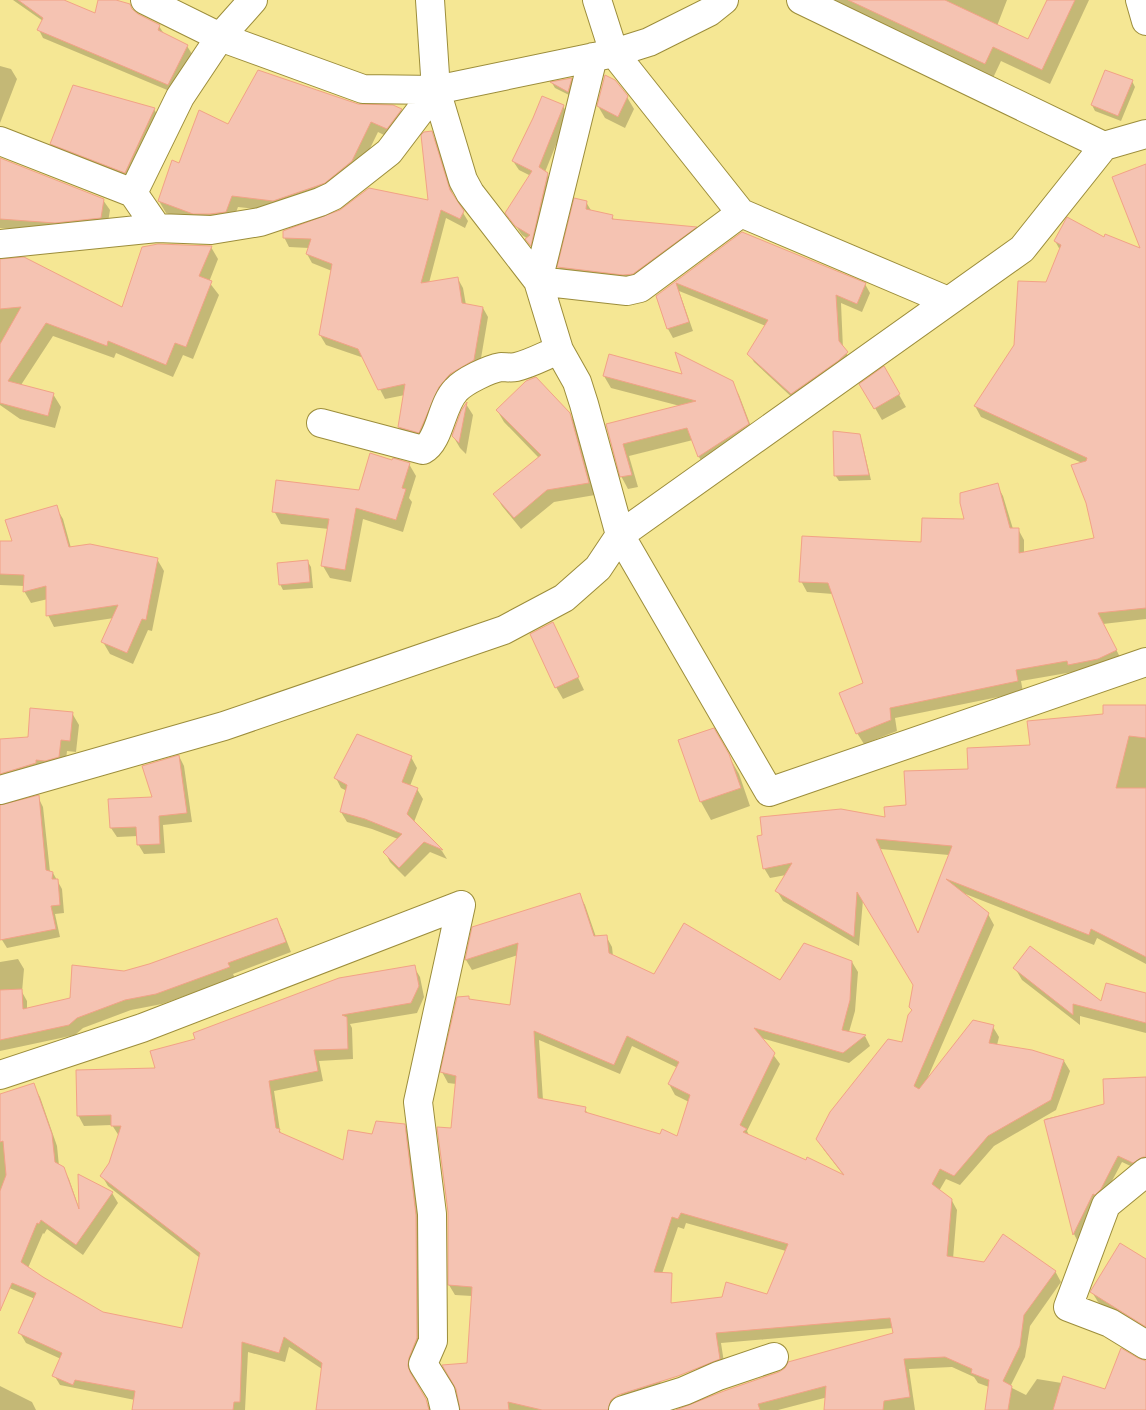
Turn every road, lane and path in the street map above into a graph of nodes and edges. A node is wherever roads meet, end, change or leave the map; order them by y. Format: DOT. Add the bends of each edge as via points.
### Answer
graph roads {
  1 [pos="145,0"];
  2 [pos="253,0"];
  3 [pos="430,0"];
  4 [pos="597,0"];
  5 [pos="724,0"];
  6 [pos="801,0"];
  7 [pos="1140,0"];
  8 [pos="1146,21"];
  9 [pos="220,37"];
  10 [pos="603,55"];
  11 [pos="436,90"];
  12 [pos="1146,134"];
  13 [pos="0,140"];
  14 [pos="1104,146"];
  15 [pos="133,193"];
  16 [pos="741,213"];
  17 [pos="157,228"];
  18 [pos="0,244"];
  19 [pos="538,281"];
  20 [pos="948,301"];
  21 [pos="560,350"];
  22 [pos="321,423"];
  23 [pos="620,535"];
  24 [pos="1146,662"];
  25 [pos="0,790"];
  26 [pos="0,1076"];
  27 [pos="1146,1172"];
  28 [pos="1146,1345"];
  29 [pos="774,1357"];
  30 [pos="445,1410"];
  31 [pos="623,1410"];
  1 -- 9 [label="street"];
  2 -- 9 [label="street"];
  3 -- 11 [label="street"];
  4 -- 10 [label="street"];
  5 -- 10 [label="street" via="709,12 649,42"];
  6 -- 14 [label="street"];
  7 -- 8 [label="street"];
  9 -- 11 [label="street" via="364,89"];
  9 -- 15 [label="street" via="180,97"];
  10 -- 11 [label="street"];
  10 -- 16 [label="street"];
  10 -- 19 [label="street"];
  11 -- 17 [label="street" via="390,152 333,196 260,222 211,230"];
  11 -- 19 [label="street" via="462,180"];
  12 -- 14 [label="street"];
  13 -- 15 [label="street"];
  14 -- 20 [label="street" via="1022,249"];
  15 -- 17 [label="street"];
  16 -- 19 [label="street" via="640,288 627,291"];
  16 -- 20 [label="street"];
  17 -- 18 [label="street"];
  19 -- 21 [label="street"];
  20 -- 23 [label="street"];
  21 -- 22 [label="street" via="517,367 492,370 456,390 448,401 432,441 423,450"];
  21 -- 23 [label="street" via="584,404"];
  23 -- 24 [label="street" via="769,792"];
  23 -- 25 [label="street" via="598,568 564,598 504,630 224,726"];
  26 -- 30 [label="street" via="142,1028 461,905 418,1102 432,1214 432,1341 423,1364 441,1394"];
  27 -- 28 [label="street" via="1106,1205 1068,1308 1110,1323"];
  29 -- 31 [label="street"];
}
